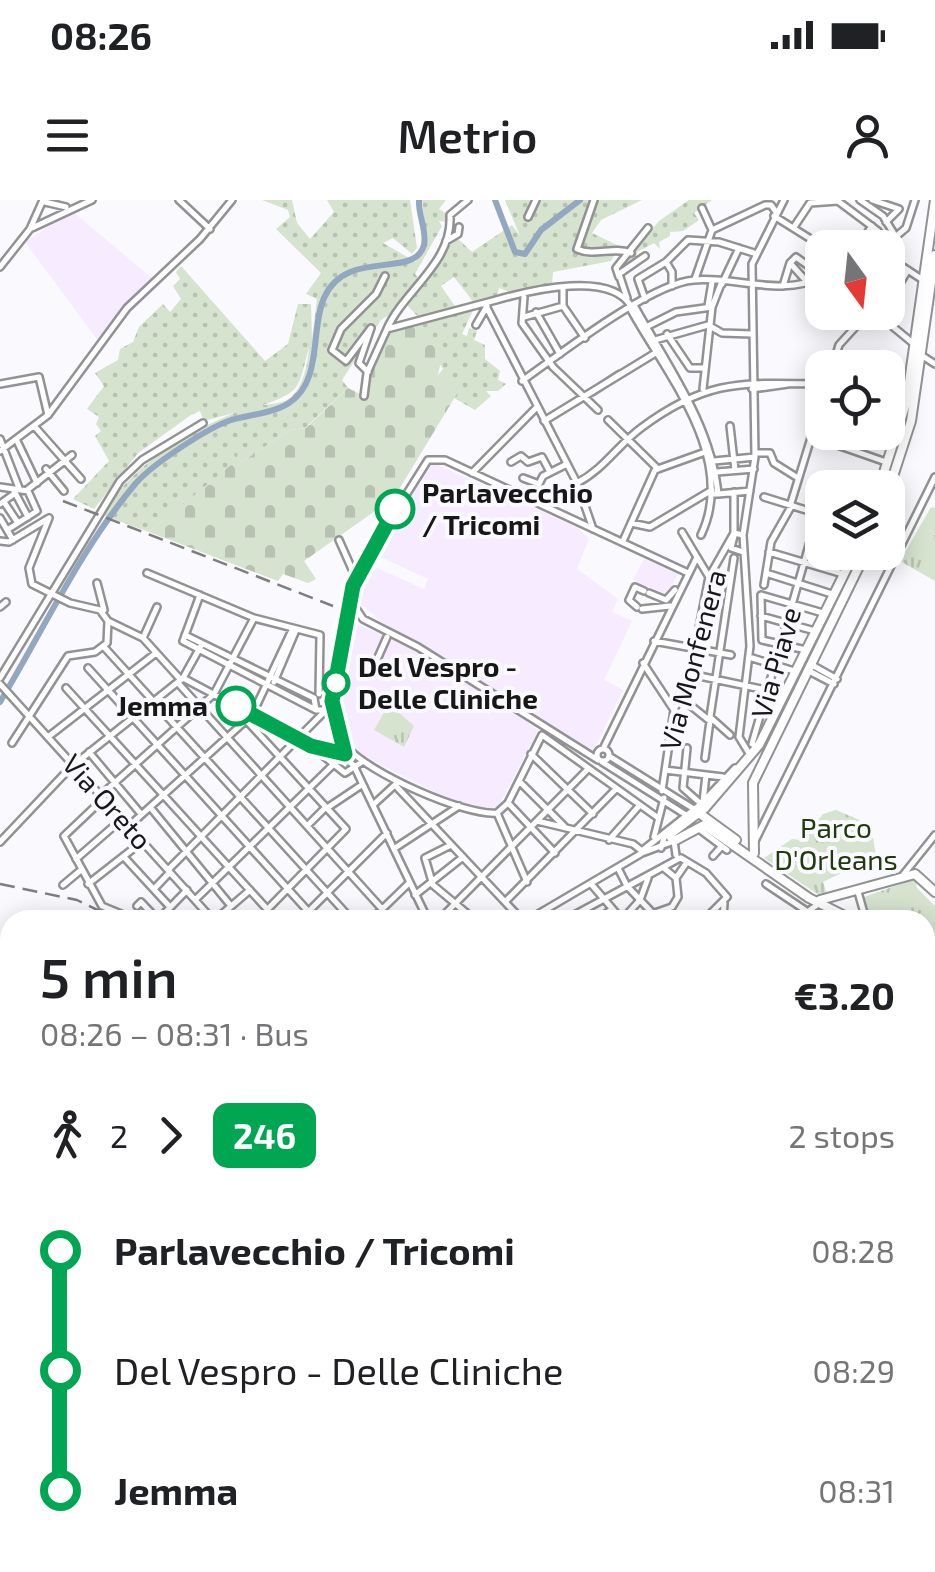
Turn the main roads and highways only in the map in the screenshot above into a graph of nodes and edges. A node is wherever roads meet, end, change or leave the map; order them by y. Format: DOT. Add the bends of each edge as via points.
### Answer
graph roads {
  1 [pos="934,202"];
  2 [pos="932,231"];
  3 [pos="935,255"];
  4 [pos="920,330"];
  5 [pos="885,470"];
  6 [pos="896,470"];
  7 [pos="849,570"];
  8 [pos="856,570"];
  9 [pos="824,628"];
  10 [pos="700,807"];
  11 [pos="754,853"];
  12 [pos="935,892"];
  13 [pos="829,905"];
  14 [pos="837,910"];
  1 -- 2 [label="main road"];
  2 -- 4 [label="main road"];
  3 -- 4 [label="main road"];
  4 -- 5 [label="main road"];
  4 -- 6 [label="main road" via="907,439"];
  7 -- 9 [label="main road"];
  8 -- 9 [label="main road"];
  9 -- 10 [label="main road" via="760,745"];
  9 -- 11 [label="main road" via="751,788"];
  10 -- 11 [label="main road"];
  10 -- 13 [label="main road" via="669,838 700,826"];
  11 -- 13 [label="main road"];
  12 -- 13 [label="main road" via="918,876 899,878"];
  13 -- 14 [label="main road"];
}
